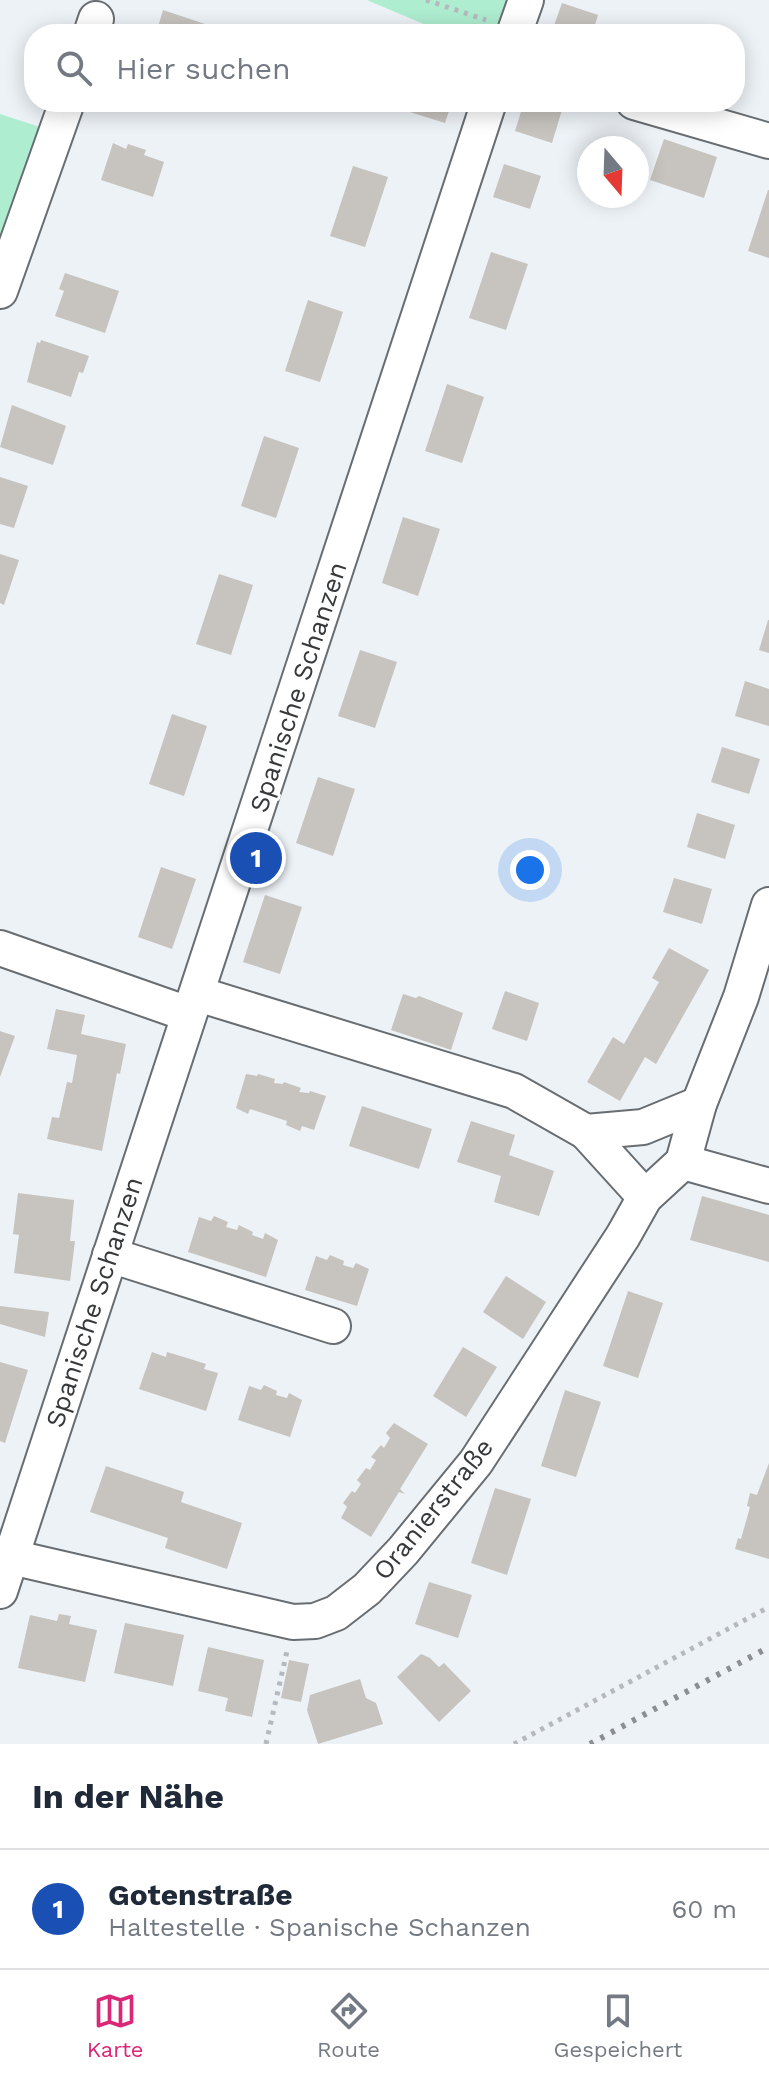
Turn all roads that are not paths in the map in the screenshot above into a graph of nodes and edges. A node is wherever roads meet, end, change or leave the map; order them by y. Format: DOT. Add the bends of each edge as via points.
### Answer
graph roads {
  1 [pos="63,112"];
  2 [pos="486,112"];
  3 [pos="669,112"];
  4 [pos="769,141"];
  5 [pos="0,291"];
  6 [pos="769,905"];
  7 [pos="0,948"];
  8 [pos="755,1002"];
  9 [pos="193,1004"];
  10 [pos="699,1104"];
  11 [pos="586,1132"];
  12 [pos="683,1162"];
  13 [pos="769,1186"];
  14 [pos="645,1197"];
  15 [pos="110,1255"];
  16 [pos="333,1326"];
  17 [pos="11,1557"];
  18 [pos="0,1591"];
  1 -- 5 [label="street"];
  2 -- 9 [label="street, Spanische Schanzen"];
  3 -- 4 [label="street"];
  6 -- 8 [label="street"];
  7 -- 9 [label="street"];
  8 -- 10 [label="street"];
  9 -- 11 [label="street" via="514,1091"];
  9 -- 15 [label="street, Spanische Schanzen"];
  10 -- 11 [label="street" via="643,1127"];
  10 -- 12 [label="street"];
  11 -- 14 [label="street"];
  12 -- 13 [label="street"];
  12 -- 14 [label="street, Oranierstraße"];
  14 -- 17 [label="street, Oranierstraße" via="476,1462 403,1551 336,1613 293,1622"];
  15 -- 16 [label="street"];
  15 -- 17 [label="street, Spanische Schanzen"];
  17 -- 18 [label="street, Spanische Schanzen"];
}
